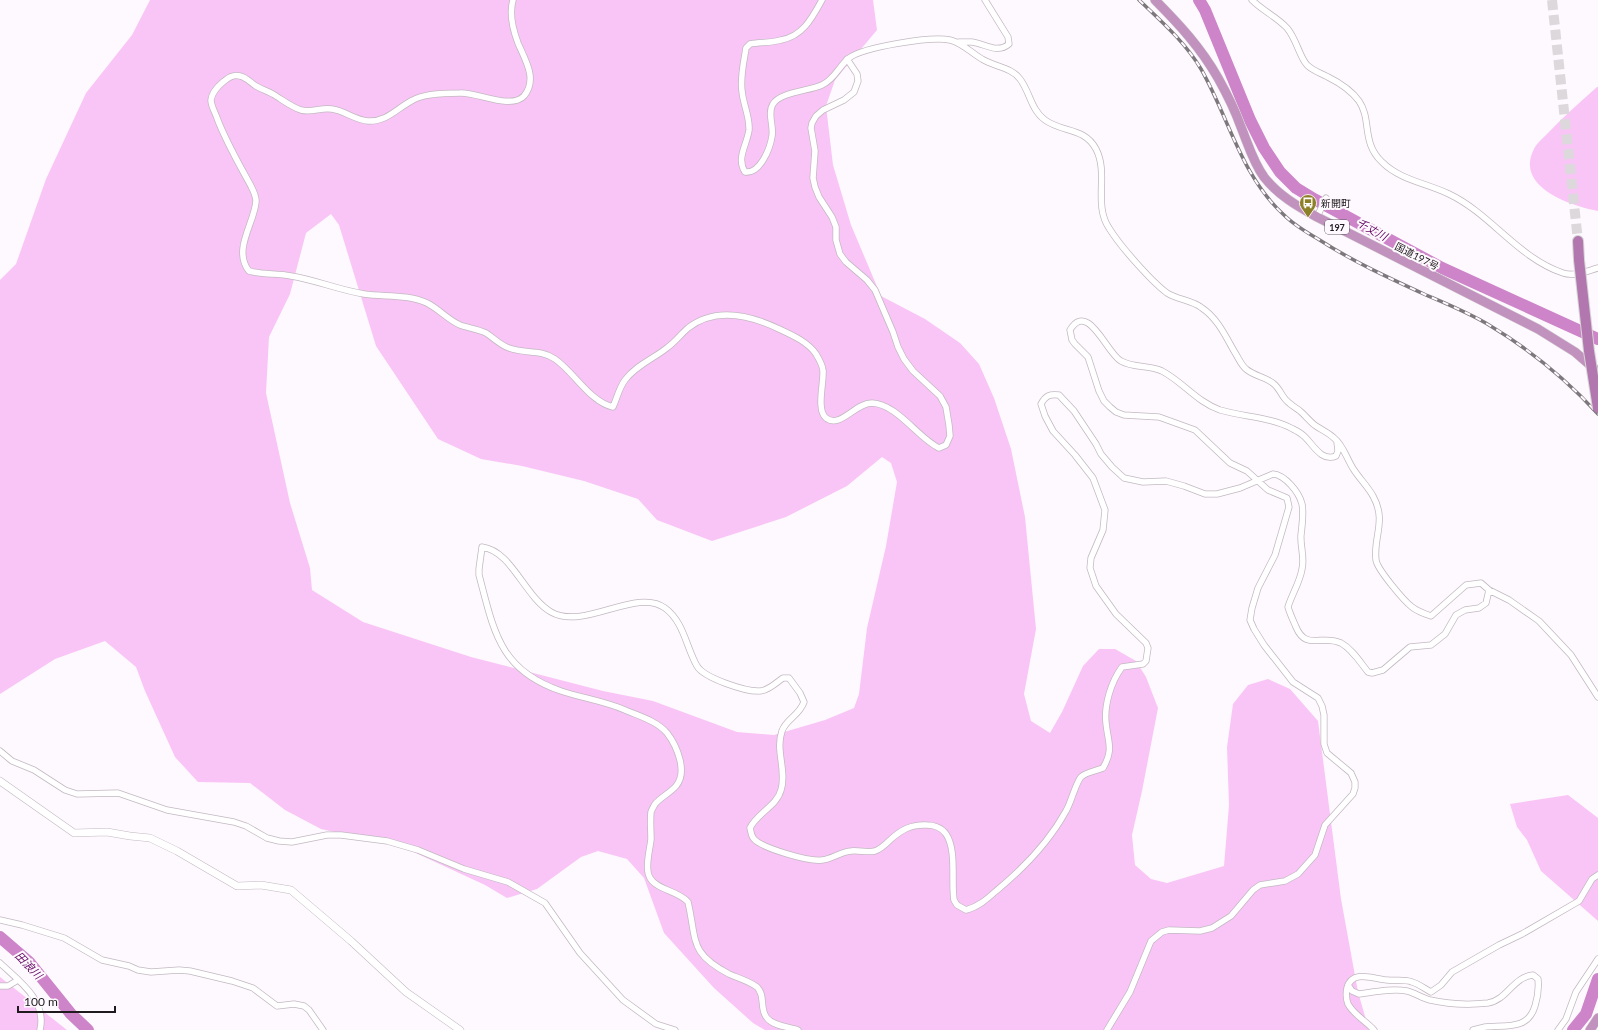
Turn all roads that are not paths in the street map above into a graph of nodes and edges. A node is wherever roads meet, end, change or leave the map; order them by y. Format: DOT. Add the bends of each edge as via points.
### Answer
graph roads {
  1 [pos="513,0"];
  2 [pos="822,0"];
  3 [pos="985,0"];
  4 [pos="1155,0"];
  5 [pos="1252,0"];
  6 [pos="957,42"];
  7 [pos="847,60"];
  8 [pos="1326,198"];
  9 [pos="1318,215"];
  10 [pos="1578,241"];
  11 [pos="1598,268"];
  12 [pos="1598,372"];
  13 [pos="1598,408"];
  14 [pos="1336,439"];
  15 [pos="1257,481"];
  16 [pos="1489,590"];
  17 [pos="1598,697"];
  18 [pos="0,751"];
  19 [pos="0,780"];
  20 [pos="1598,875"];
  21 [pos="0,920"];
  22 [pos="1598,959"];
  23 [pos="0,963"];
  24 [pos="18,980"];
  25 [pos="1348,985"];
  26 [pos="0,986"];
  27 [pos="1598,1018"];
  28 [pos="40,1030"];
  29 [pos="323,1030"];
  30 [pos="460,1030"];
  31 [pos="675,1030"];
  32 [pos="798,1030"];
  33 [pos="1106,1030"];
  34 [pos="1374,1030"];
  35 [pos="1473,1030"];
  36 [pos="1558,1030"];
  37 [pos="1590,1030"];
  1 -- 7 [label="street" via="511,12 514,30 531,80 530,88 524,96 511,102 460,92 424,96 413,99 389,116 368,121 331,108 309,112 301,110 240,76 234,75 217,87 213,92 212,105 222,131 255,194 254,211 245,238 243,258 249,271 290,275 362,294 397,296 427,303 459,325 485,333 509,348 548,354 594,397 612,407 626,378 670,346 687,329 710,316 737,315 768,324 794,336 816,354 823,370 821,404 822,414 826,418 838,420 866,404 878,404 902,418 929,443 939,448 946,445 950,436 946,407 940,396 904,359 874,290 840,254 836,227 815,187 812,123 823,110 854,92 858,81 857,74"];
  2 -- 7 [label="street" via="803,30 794,36 750,44 746,48 742,84 749,122 748,138 741,157 745,172 755,170 768,149 772,135 771,106 783,96 824,84"];
  3 -- 6 [label="street" via="1008,37 1009,44 998,50 972,42"];
  4 -- 9 [label="highway, 国道197号 / 197" via="1196,44 1217,76 1263,176 1295,205"];
  5 -- 11 [label="street" via="1288,29 1307,65 1340,83 1356,97 1362,107 1370,147 1387,167 1406,178 1439,189 1461,201 1522,250 1558,272 1576,274"];
  6 -- 7 [label="street" via="941,39 896,44 863,51"];
  6 -- 14 [label="street" via="986,62 1015,74 1036,111 1047,122 1075,131 1088,139 1102,168 1103,215 1109,229 1123,246 1167,293 1201,306 1220,325 1243,367 1254,375 1272,382 1280,390 1284,400"];
  8 -- 9 [label="street"];
  9 -- 12 [label="highway, 国道197号 / 197" via="1538,328 1575,352"];
  10 -- 13 [label="highway, bridge" via="1589,352"];
  14 -- 15 [label="street" via="1336,456 1327,457 1315,449 1305,436 1293,429 1268,420 1214,408 1160,371 1119,360 1098,330 1087,322 1082,321 1073,326 1070,330 1072,340 1088,357 1099,391 1110,407 1124,415 1159,417 1195,430 1230,463 1247,471"];
  14 -- 16 [label="street" via="1374,498 1379,511 1380,524 1375,557 1377,566 1410,606 1431,616 1466,586 1481,583"];
  15 -- 16 [label="street" via="1267,475 1278,474 1302,503 1303,567 1288,607 1299,635 1306,640 1341,643 1368,672 1383,670 1410,647 1431,645 1445,634 1456,614 1479,608 1486,603"];
  15 -- 32 [label="street" via="1225,493 1205,494 1166,481 1143,482 1124,478 1101,454 1083,423 1059,395 1051,394 1045,397 1041,404 1045,416 1053,431 1093,478 1105,510 1103,530 1091,558 1092,577 1116,614 1146,643 1148,653 1143,664 1122,668 1115,677 1107,709 1109,758 1103,768 1080,778 1066,811 1019,872 982,902 966,910 954,900 950,841 940,828 916,825 896,834 880,849 842,852 816,861 774,850 754,839 750,828 753,821 776,799 781,790 783,779 779,746 782,730 801,710 804,702 789,678 783,678 761,692 734,688 713,677 698,667 674,618 655,603 642,602 575,617 553,613 538,602 499,554 482,547 478,569 490,616 500,643 521,670 546,685 618,707 646,719 666,732 674,744 679,755 680,780 651,811 648,872 650,878 688,902 694,941 708,962 760,990 767,1019"];
  15 -- 33 [label="street" via="1268,490 1287,498 1289,507 1275,555 1258,588 1250,620 1264,645 1293,682 1318,698 1324,715 1324,744 1327,753 1351,773 1355,788 1353,794 1325,825 1315,855 1298,874 1285,881 1260,885 1231,916 1212,928 1200,931 1169,930 1151,941 1130,992"];
  16 -- 17 [label="street" via="1509,600 1539,621 1571,655"];
  18 -- 31 [label="street" via="12,761 77,794 118,793 167,810 234,822 279,842 327,835 387,841 508,882 545,903 580,953 623,1000 656,1024"];
  19 -- 30 [label="street" via="74,833 107,832 150,838 237,886 291,890 406,992"];
  20 -- 25 [label="street" via="1592,879 1579,901 1452,972 1431,992 1411,981 1371,976 1356,977"];
  21 -- 29 [label="street" via="64,938 102,960 138,970 190,971 253,988 277,1006 304,1006"];
  22 -- 36 [label="street" via="1576,992 1566,1019"];
  23 -- 24 [label="street"];
  24 -- 26 [label="street" via="8,986"];
  24 -- 28 [label="street" via="38,1003 41,1014"];
  25 -- 34 [label="street" via="1347,1002"];
  25 -- 35 [label="street" via="1358,994 1401,991 1430,1000 1475,1004 1495,1001 1526,976 1533,975 1538,979 1538,996 1529,1022 1509,1028 1485,1027"];
  27 -- 37 [label="highway"];
}
